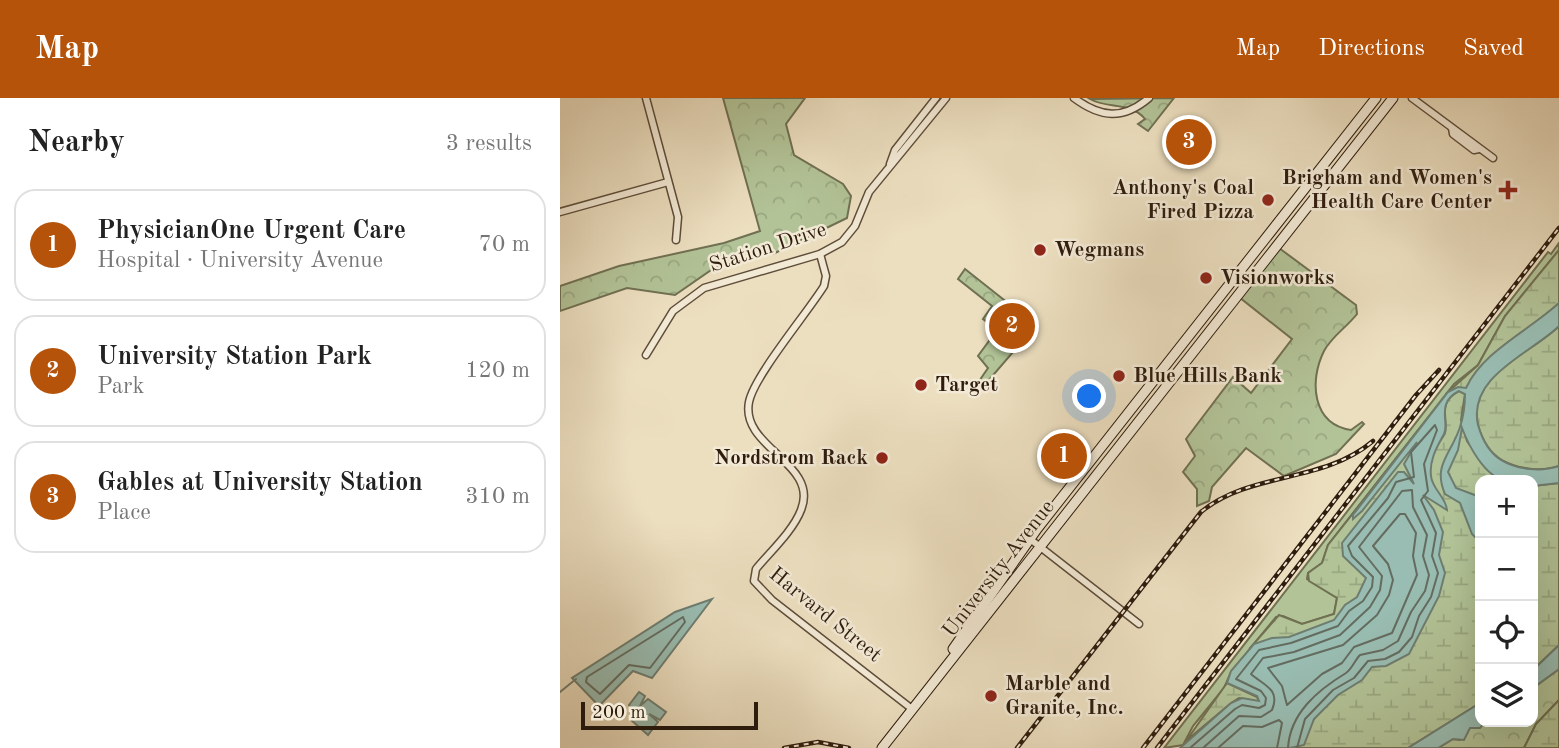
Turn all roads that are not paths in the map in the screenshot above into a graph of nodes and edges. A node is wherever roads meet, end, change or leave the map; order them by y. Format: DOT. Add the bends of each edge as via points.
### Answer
graph roads {
  1 [pos="646,98"];
  2 [pos="936,98"];
  3 [pos="946,98"];
  4 [pos="1074,98"];
  5 [pos="1149,98"];
  6 [pos="1376,98"];
  7 [pos="1393,98"];
  8 [pos="1412,98"];
  9 [pos="1493,158"];
  10 [pos="889,166"];
  11 [pos="668,182"];
  12 [pos="560,212"];
  13 [pos="676,240"];
  14 [pos="820,254"];
  15 [pos="646,355"];
  16 [pos="1030,539"];
  17 [pos="1040,546"];
  18 [pos="1139,624"];
  19 [pos="944,666"];
  20 [pos="912,709"];
  21 [pos="882,748"];
  1 -- 11 [label="street"];
  2 -- 10 [label="street, Station Drive" via="895,150"];
  3 -- 10 [label="street, Station Drive"];
  4 -- 5 [label="street" via="1092,110 1112,115 1133,110"];
  6 -- 16 [label="main road, University Avenue"];
  7 -- 17 [label="main road, University Avenue"];
  8 -- 9 [label="street"];
  10 -- 14 [label="street, Station Drive" via="869,192 850,234 837,247"];
  11 -- 12 [label="street"];
  11 -- 13 [label="street" via="678,217"];
  14 -- 15 [label="street, Station Drive" via="704,288 673,311"];
  14 -- 20 [label="street, Harvard Street" via="824,286 749,400 752,426 798,476 803,494 800,513 753,578 772,600"];
  16 -- 17 [label="street"];
  16 -- 19 [label="main road, University Avenue"];
  17 -- 18 [label="street"];
  17 -- 19 [label="main road, University Avenue"];
  19 -- 20 [label="main road, University Avenue"];
  20 -- 21 [label="main road, University Avenue"];
}
